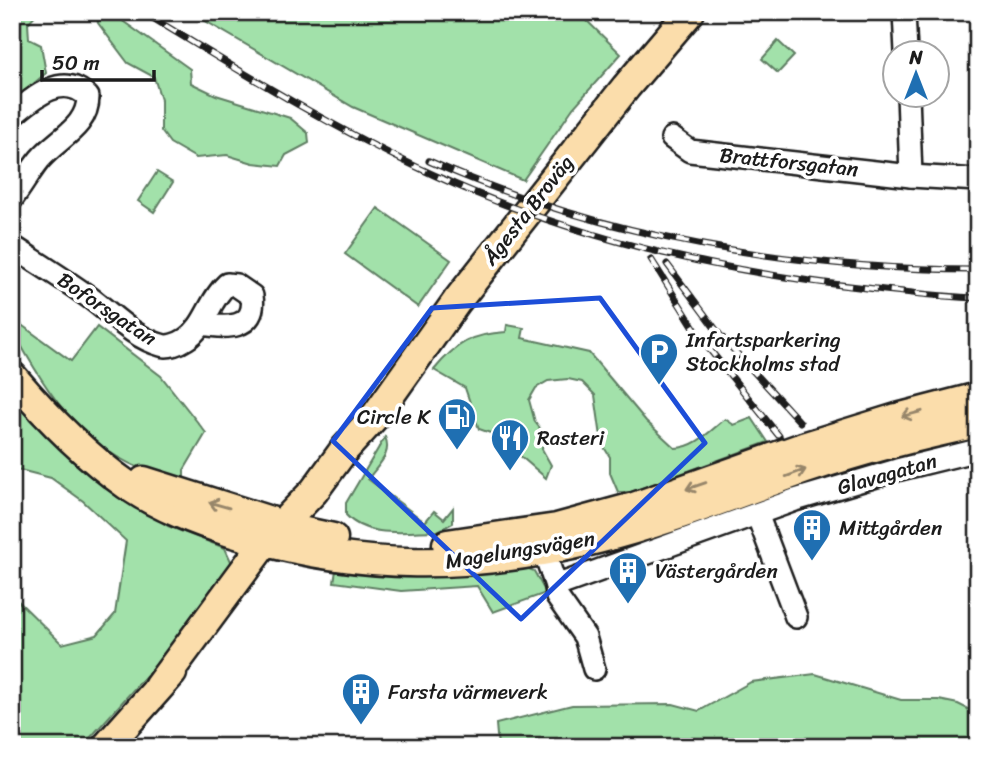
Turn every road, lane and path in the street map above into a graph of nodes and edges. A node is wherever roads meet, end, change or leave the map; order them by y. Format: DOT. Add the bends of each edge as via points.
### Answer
graph roads {
  1 [pos="690,12"];
  2 [pos="907,13"];
  3 [pos="906,38"];
  4 [pos="909,108"];
  5 [pos="12,116"];
  6 [pos="672,138"];
  7 [pos="911,176"];
  8 [pos="978,180"];
  9 [pos="12,200"];
  10 [pos="12,246"];
  11 [pos="201,324"];
  12 [pos="12,376"];
  13 [pos="978,397"];
  14 [pos="978,423"];
  15 [pos="978,450"];
  16 [pos="757,514"];
  17 [pos="285,536"];
  18 [pos="544,551"];
  19 [pos="556,586"];
  20 [pos="796,617"];
  21 [pos="594,669"];
  22 [pos="107,747"];
  1 -- 17 [label="main road, Ågesta Broväg" via="457,301"];
  2 -- 3 [label="street"];
  4 -- 7 [label="street"];
  5 -- 9 [label="street" via="56,86 68,85 88,97 83,119 41,158"];
  6 -- 7 [label="street, Brattforsgatan" via="690,151"];
  7 -- 8 [label="street, Brattforsgatan"];
  10 -- 11 [label="street, Boforsgatan" via="163,347 183,342"];
  12 -- 17 [label="main road, Magelungsvägen" via="74,443 128,486 173,511"];
  13 -- 17 [label="main road, Magelungsvägen, one-way" via="885,421 634,507 557,527 471,542 393,546"];
  18 -- 14 [label="main road, Magelungsvägen, one-way" via="641,527 903,439"];
  15 -- 16 [label="street, Glavagatan"];
  16 -- 19 [label="street, Glavagatan"];
  16 -- 20 [label="street"];
  17 -- 18 [label="main road, Magelungsvägen" via="332,556 393,563 444,564"];
  17 -- 22 [label="main road, Ågesta Broväg" via="204,640"];
  18 -- 19 [label="street"];
  19 -- 21 [label="street" via="557,597 585,638"];
}
